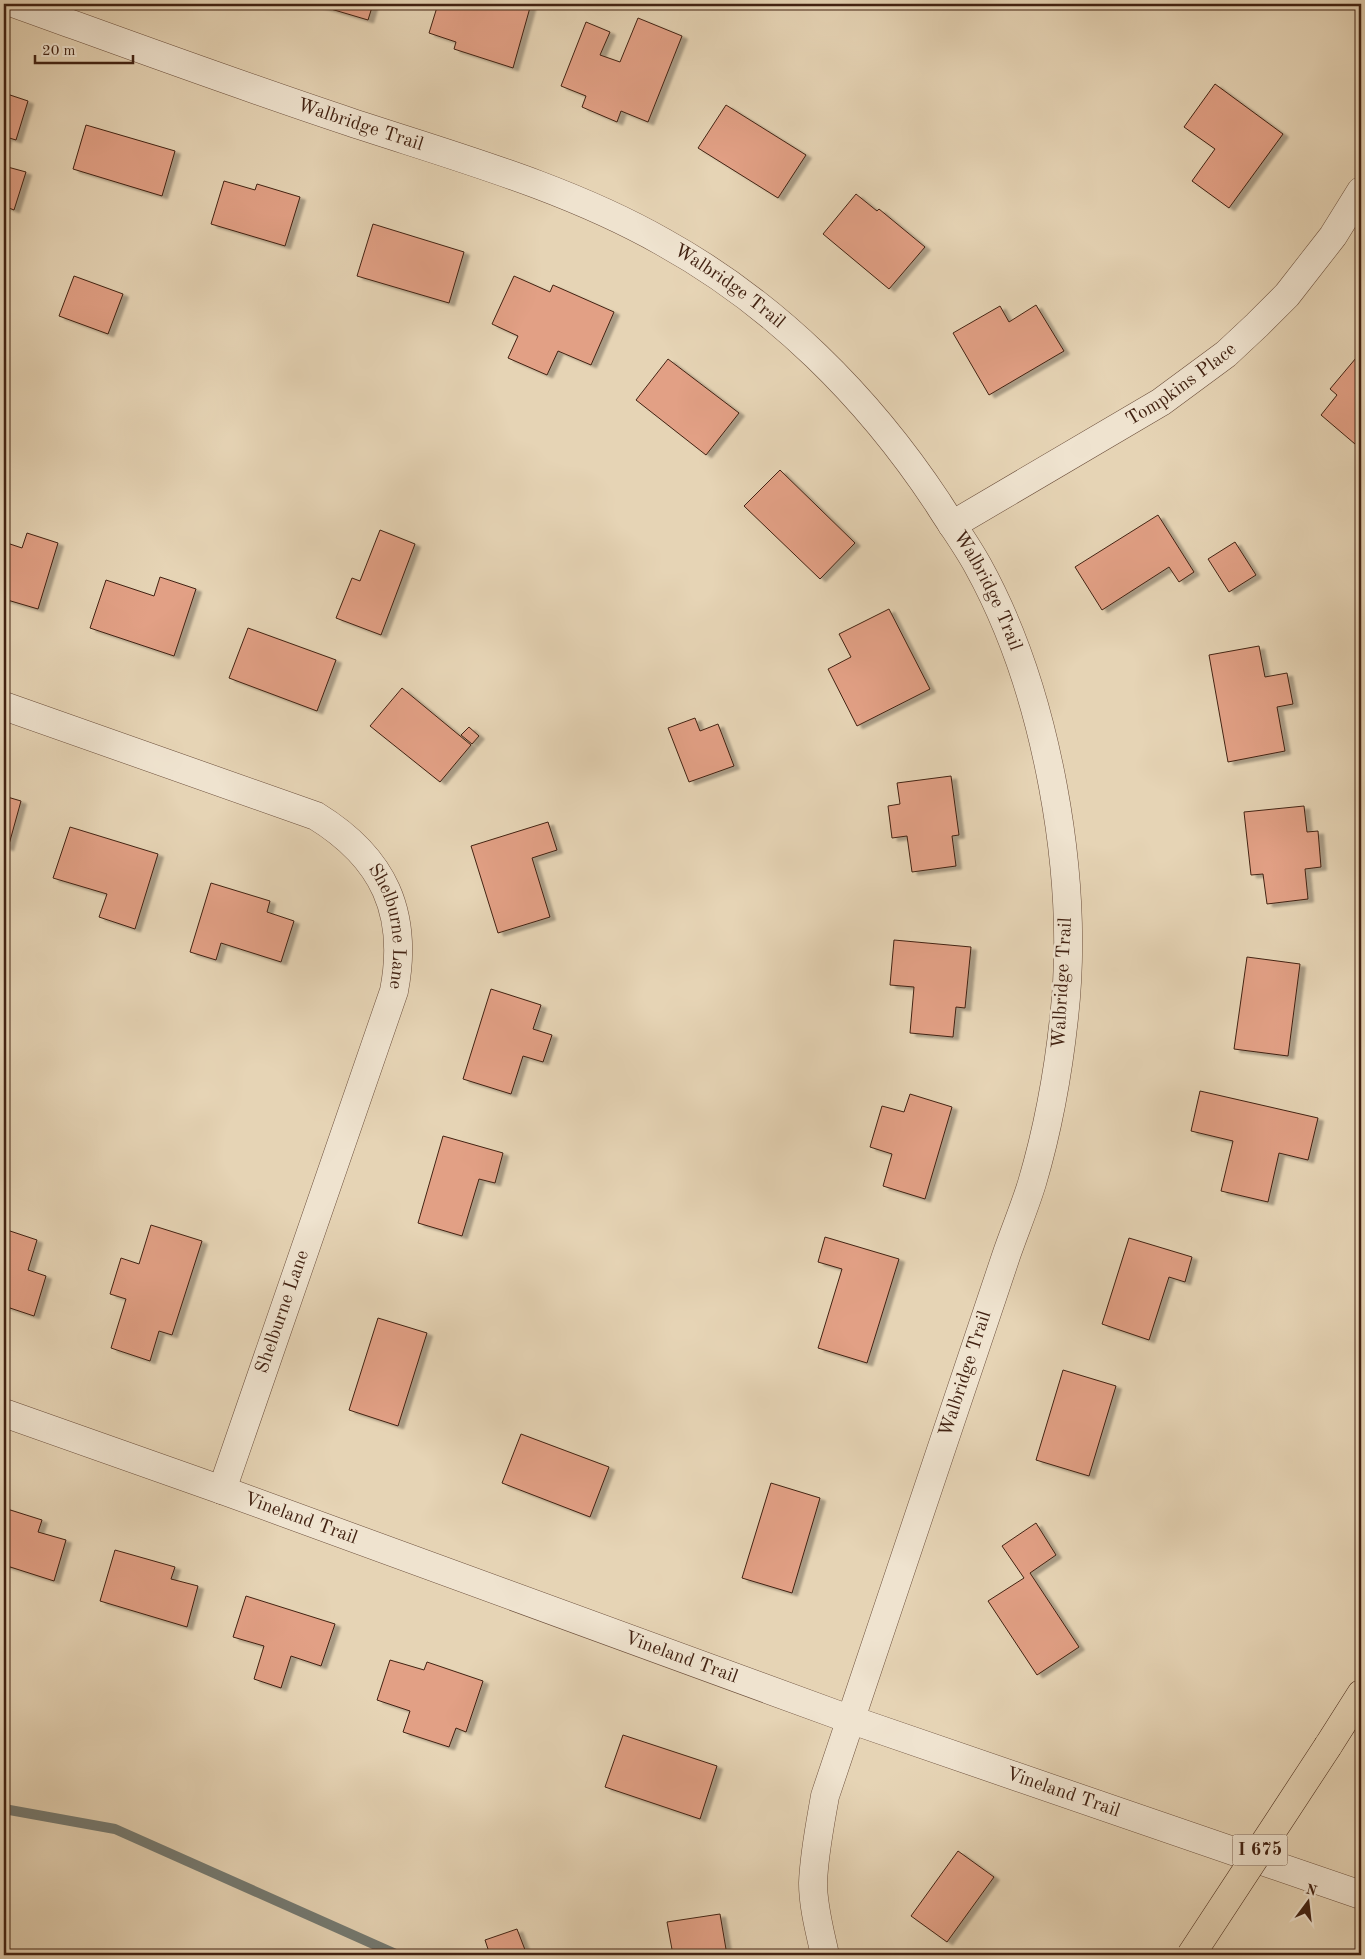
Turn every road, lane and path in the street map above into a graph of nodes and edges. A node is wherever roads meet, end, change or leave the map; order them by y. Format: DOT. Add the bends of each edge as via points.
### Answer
graph roads {
  1 [pos="16,4"];
  2 [pos="1361,190"];
  3 [pos="952,525"];
  4 [pos="4,706"];
  5 [pos="4,1413"];
  6 [pos="222,1490"];
  7 [pos="1361,1694"];
  8 [pos="849,1719"];
  9 [pos="1361,1895"];
  10 [pos="825,1955"];
  11 [pos="1191,1955"];
  1 -- 3 [label="street, Walbridge Trail" via="293,103 539,185 620,219 668,244 761,308 846,385 910,462"];
  2 -- 3 [label="street, Tompkins Place" via="1333,236 1287,295 1226,354 1161,402"];
  3 -- 8 [label="street, Walbridge Trail" via="978,567 1008,632 1032,698 1049,768 1067,887 1065,1015 1053,1101 1032,1184"];
  4 -- 6 [label="street, Shelburne Lane" via="316,816 360,849 390,898 399,944 394,991"];
  5 -- 6 [label="street, Vineland Trail"];
  6 -- 8 [label="street, Vineland Trail"];
  7 -- 11 [label="highway, I 675, bridge"];
  8 -- 9 [label="street, Vineland Trail"];
  8 -- 10 [label="street, Walbridge Trail" via="825,1796 815,1856 813,1884"];
}
